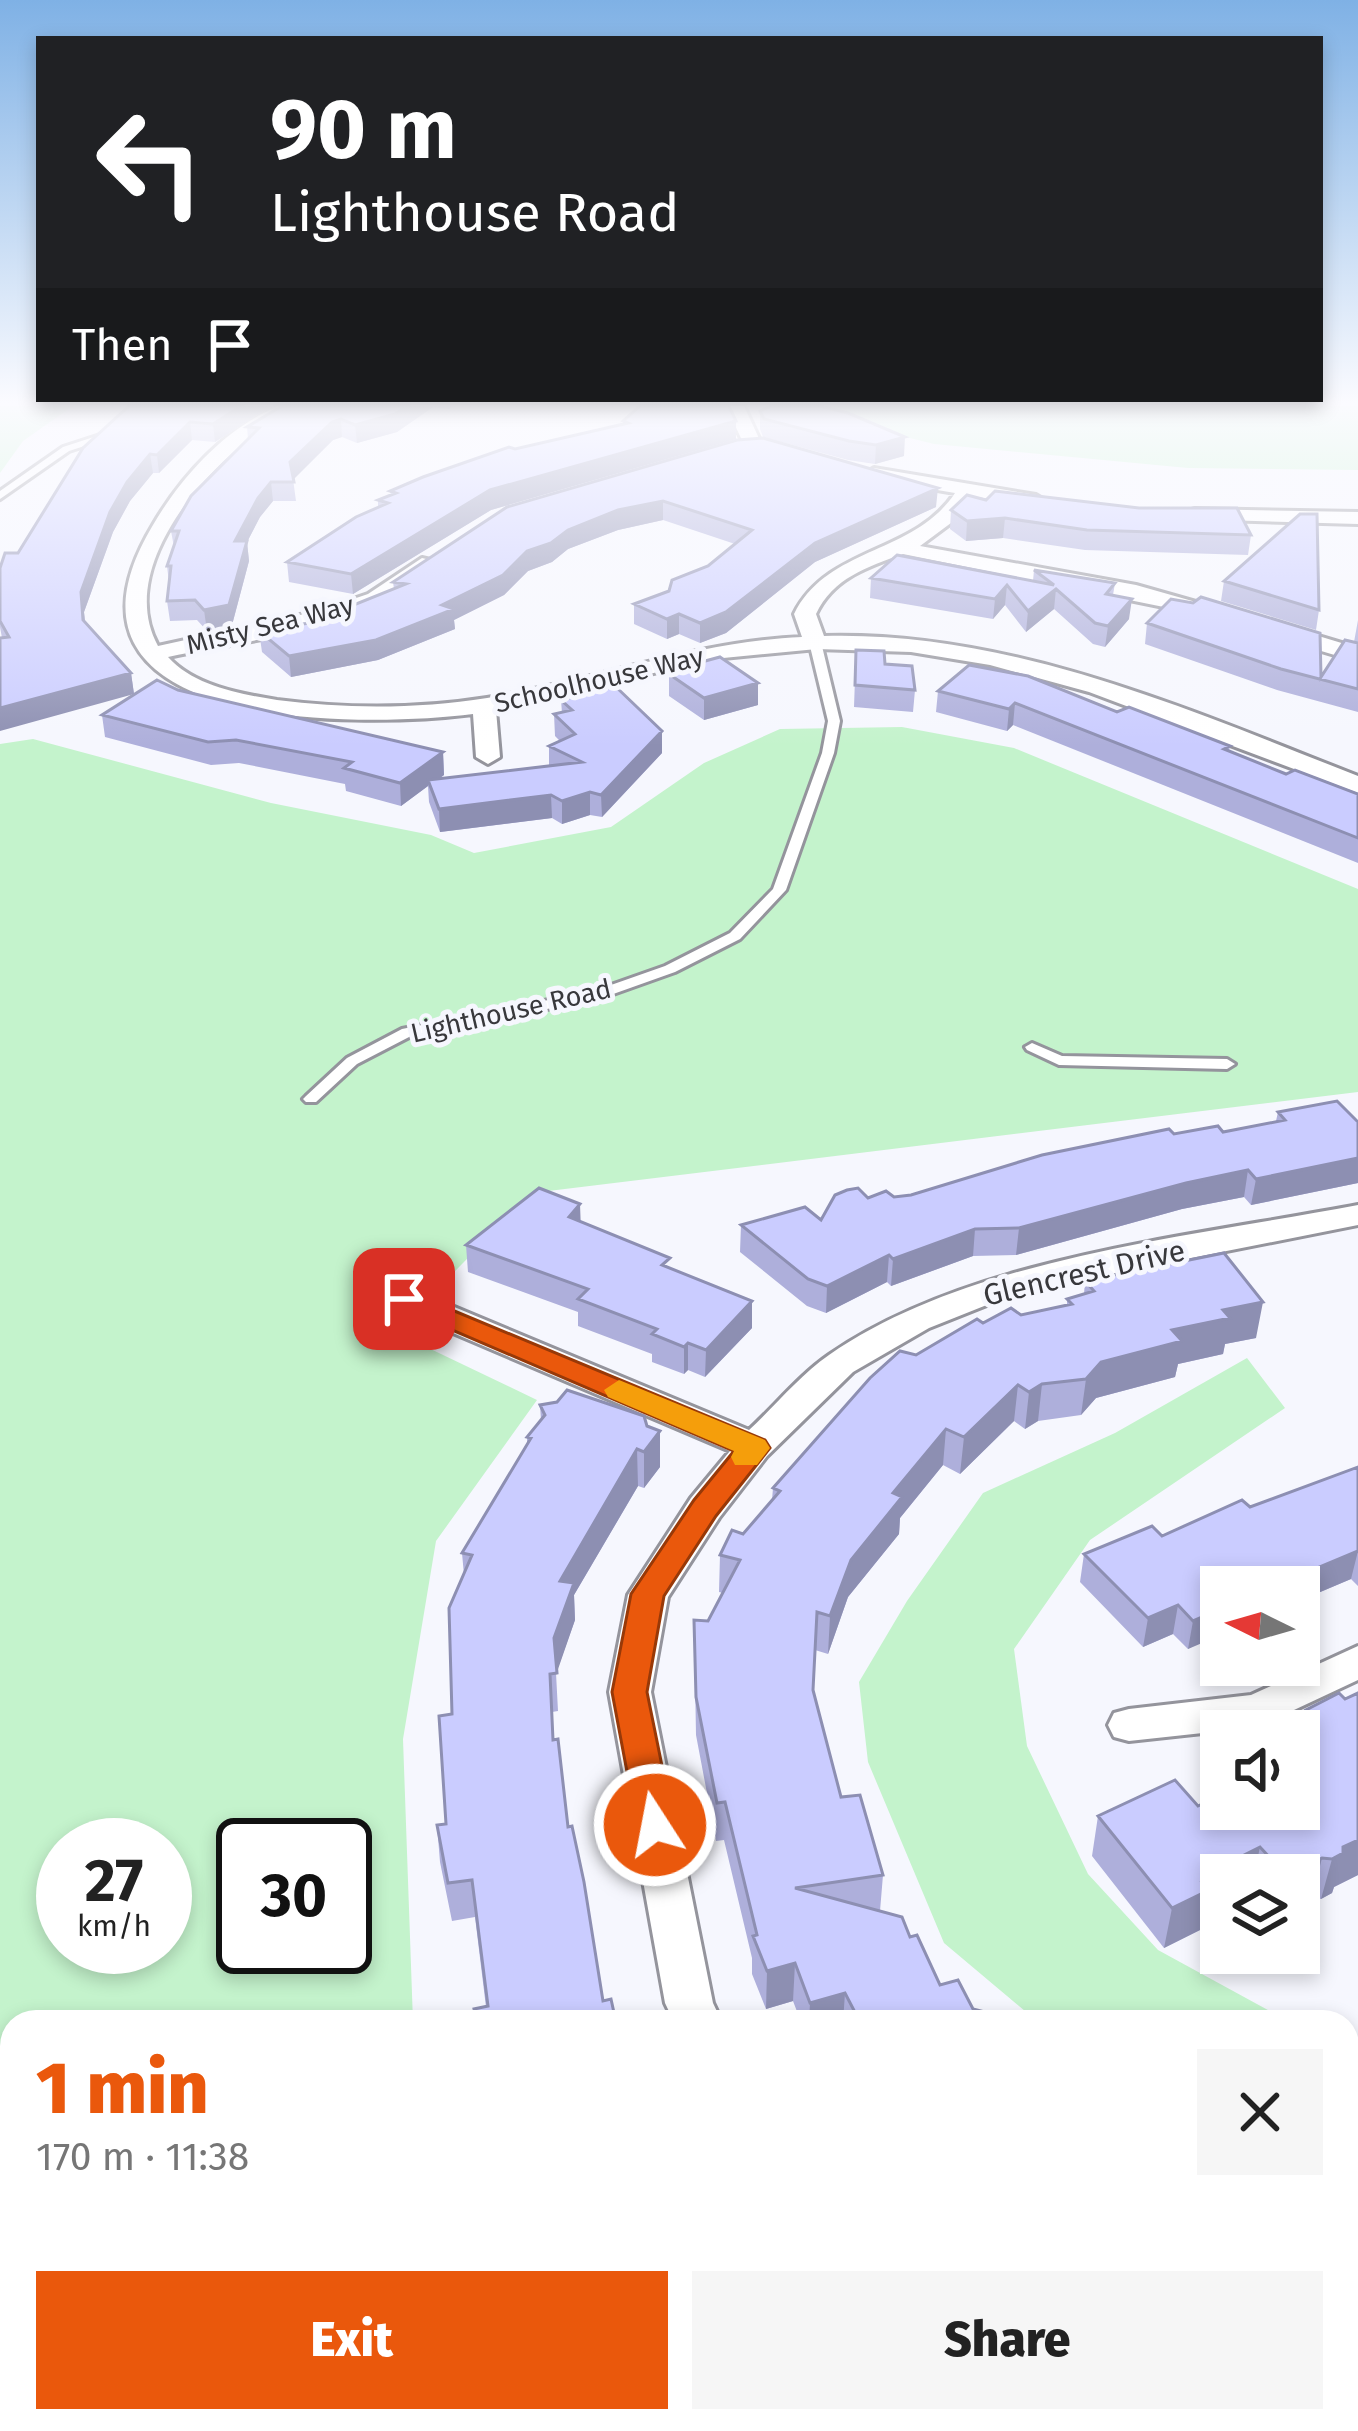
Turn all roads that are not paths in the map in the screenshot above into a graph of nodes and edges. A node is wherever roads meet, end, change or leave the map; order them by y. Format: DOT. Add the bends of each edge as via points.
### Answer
graph roads {
  1 [pos="170,519"];
  2 [pos="945,519"];
  3 [pos="901,547"];
  4 [pos="443,553"];
  5 [pos="815,642"];
  6 [pos="150,655"];
  7 [pos="1358,655"];
  8 [pos="484,706"];
  9 [pos="488,757"];
  10 [pos="1358,784"];
  11 [pos="1032,1048"];
  12 [pos="1227,1064"];
  13 [pos="311,1099"];
  14 [pos="1358,1215"];
  15 [pos="404,1299"];
  16 [pos="754,1448"];
  17 [pos="1358,1662"];
  18 [pos="1129,1725"];
  19 [pos="692,2010"];
  1 -- 6 [label="street" via="153,543 134,623"];
  2 -- 3 [label="street, Lighthouse Road"];
  3 -- 5 [label="street, Lighthouse Road" via="818,590 806,614"];
  3 -- 7 [label="street" via="1111,588"];
  4 -- 6 [label="street, Misty Sea Way" via="376,598"];
  5 -- 8 [label="street, Schoolhouse Way" via="740,648"];
  5 -- 10 [label="street, Schoolhouse Way" via="866,640 1041,670"];
  5 -- 13 [label="lane, Lighthouse Road" via="834,721 828,753 779,890 735,936 597,995 407,1032 352,1061"];
  6 -- 8 [label="street, Schoolhouse Way" via="206,693 284,708"];
  8 -- 9 [label="street"];
  11 -- 12 [label="lane" via="1059,1060"];
  14 -- 16 [label="street, Glencrest Drive" via="1011,1283 917,1320 840,1364"];
  15 -- 16 [label="street"];
  16 -- 19 [label="street, Glencrest Drive" via="648,1594 630,1692"];
  17 -- 18 [label="street" via="1258,1711"];
}
